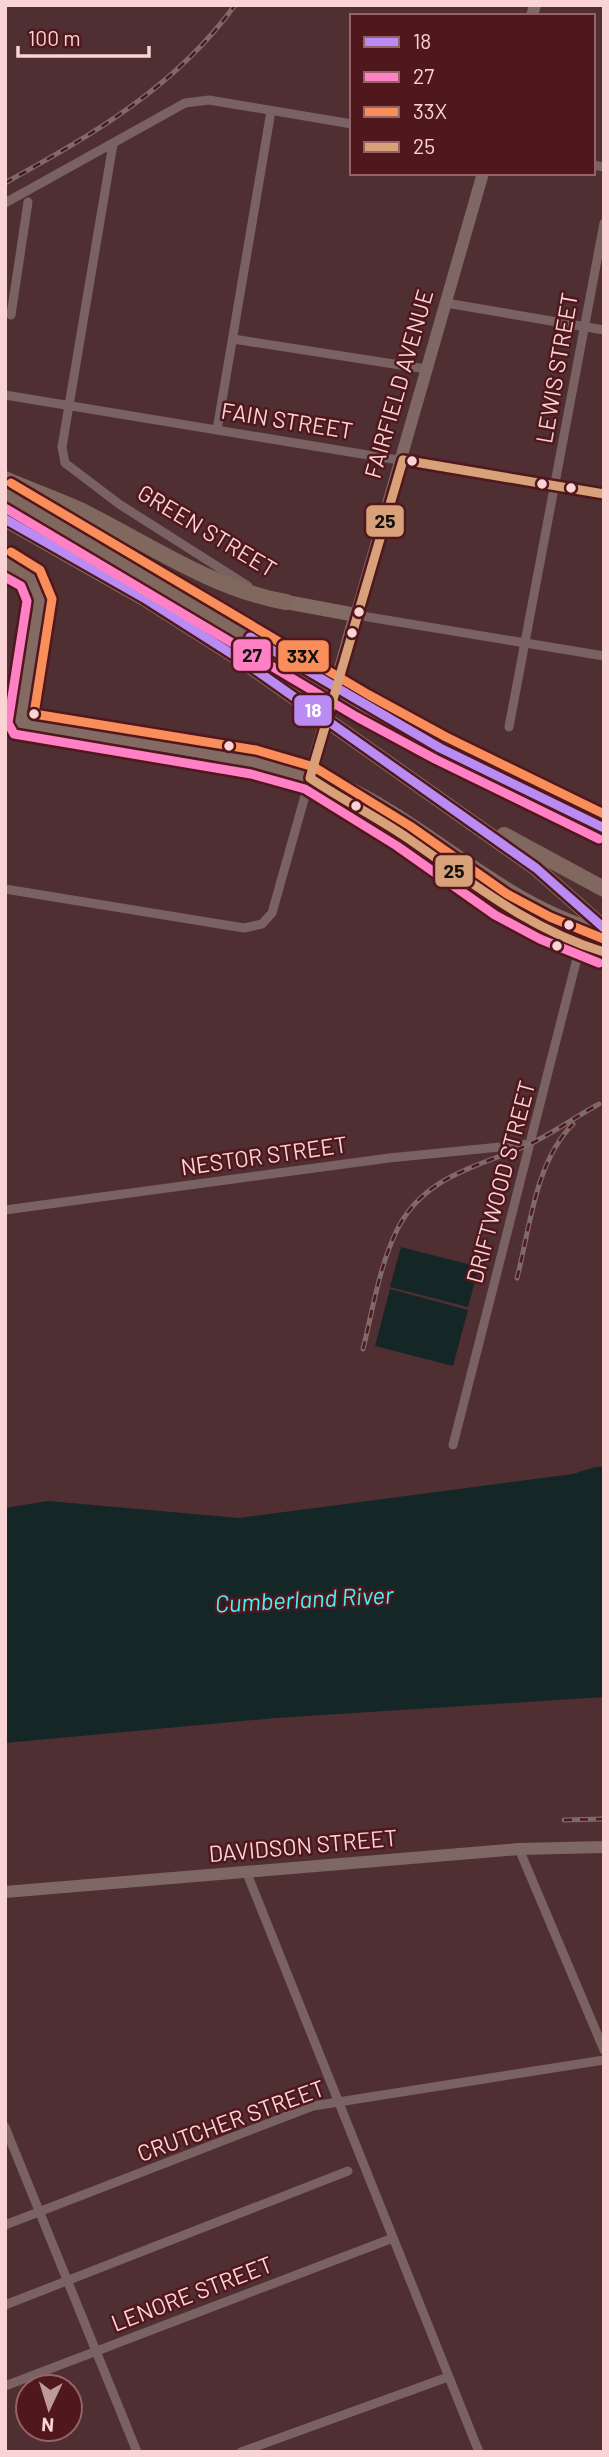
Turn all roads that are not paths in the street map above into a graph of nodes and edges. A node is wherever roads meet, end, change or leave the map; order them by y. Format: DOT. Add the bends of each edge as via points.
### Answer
graph roads {
  1 [pos="271,111"];
  2 [pos="350,124"];
  3 [pos="113,144"];
  4 [pos="482,175"];
  5 [pos="28,202"];
  6 [pos="5,204"];
  7 [pos="604,223"];
  8 [pos="446,303"];
  9 [pos="11,315"];
  10 [pos="584,327"];
  11 [pos="604,330"];
  12 [pos="233,339"];
  13 [pos="426,369"];
  14 [pos="5,395"];
  15 [pos="69,405"];
  16 [pos="217,430"];
  17 [pos="402,460"];
  18 [pos="5,479"];
  19 [pos="555,486"];
  20 [pos="5,494"];
  21 [pos="604,494"];
  22 [pos="5,519"];
  23 [pos="5,562"];
  24 [pos="5,571"];
  25 [pos="31,578"];
  26 [pos="286,602"];
  27 [pos="356,615"];
  28 [pos="523,643"];
  29 [pos="604,656"];
  30 [pos="12,723"];
  31 [pos="509,727"];
  32 [pos="310,778"];
  33 [pos="546,802"];
  34 [pos="455,810"];
  35 [pos="604,828"];
  36 [pos="604,837"];
  37 [pos="5,889"];
  38 [pos="604,889"];
  39 [pos="584,928"];
  40 [pos="604,930"];
  41 [pos="581,945"];
  42 [pos="604,952"];
  43 [pos="529,1144"];
  44 [pos="5,1210"];
  45 [pos="453,1445"];
  46 [pos="604,1847"];
  47 [pos="519,1849"];
  48 [pos="246,1871"];
  49 [pos="5,1892"];
  50 [pos="604,2050"];
  51 [pos="604,2060"];
  52 [pos="338,2102"];
  53 [pos="5,2127"];
  54 [pos="348,2171"];
  55 [pos="42,2213"];
  56 [pos="5,2225"];
  57 [pos="393,2238"];
  58 [pos="68,2280"];
  59 [pos="5,2305"];
  60 [pos="97,2351"];
  61 [pos="448,2377"];
  62 [pos="5,2386"];
  63 [pos="137,2452"];
  64 [pos="241,2452"];
  65 [pos="479,2452"];
  1 -- 2 [label="street"];
  1 -- 3 [label="street" via="209,100 185,103"];
  1 -- 12 [label="street"];
  3 -- 6 [label="street"];
  3 -- 15 [label="street"];
  4 -- 8 [label="street, FAIRFIELD AVENUE"];
  5 -- 9 [label="street"];
  7 -- 10 [label="street, LEWIS STREET"];
  8 -- 10 [label="street"];
  8 -- 13 [label="street, FAIRFIELD AVENUE"];
  10 -- 11 [label="street"];
  10 -- 19 [label="street, LEWIS STREET"];
  12 -- 13 [label="street"];
  12 -- 16 [label="street"];
  13 -- 17 [label="street, FAIRFIELD AVENUE"];
  14 -- 15 [label="street, FAIN STREET"];
  15 -- 16 [label="street, FAIN STREET"];
  15 -- 26 [label="street, GREEN STREET" via="62,447 65,463 119,504 244,584"];
  16 -- 17 [label="street, FAIN STREET"];
  17 -- 19 [label="street, FAIN STREET"];
  17 -- 27 [label="street, FAIRFIELD AVENUE"];
  18 -- 26 [label="highway" via="77,509 218,582"];
  19 -- 21 [label="street, FAIN STREET"];
  19 -- 28 [label="street, LEWIS STREET"];
  20 -- 33 [label="highway" via="363,706"];
  22 -- 34 [label="highway" via="243,661"];
  23 -- 25 [label="highway"];
  24 -- 25 [label="street"];
  25 -- 30 [label="main road" via="41,604"];
  26 -- 27 [label="main road, GREEN STREET"];
  27 -- 28 [label="street, GREEN STREET"];
  27 -- 32 [label="main road, FAIRFIELD AVENUE"];
  28 -- 29 [label="street, GREEN STREET"];
  28 -- 31 [label="street, LEWIS STREET"];
  30 -- 32 [label="main road" via="254,762"];
  32 -- 37 [label="street, FAIRFIELD AVENUE" via="272,913 259,926 247,929"];
  32 -- 39 [label="main road" via="332,780 373,800 526,901"];
  32 -- 41 [label="main road" via="501,904"];
  33 -- 35 [label="highway"];
  33 -- 36 [label="highway"];
  34 -- 38 [label="highway"];
  34 -- 40 [label="highway" via="584,908"];
  39 -- 40 [label="main road"];
  39 -- 41 [label="street, DRIFTWOOD STREET"];
  41 -- 42 [label="main road"];
  41 -- 43 [label="street, DRIFTWOOD STREET"];
  43 -- 44 [label="street, NESTOR STREET" via="389,1158"];
  43 -- 45 [label="street, DRIFTWOOD STREET"];
  46 -- 47 [label="street, DAVIDSON STREET"];
  47 -- 48 [label="street, DAVIDSON STREET"];
  47 -- 50 [label="street"];
  48 -- 49 [label="street, DAVIDSON STREET"];
  48 -- 52 [label="street"];
  51 -- 52 [label="street, CRUTCHER STREET"];
  52 -- 55 [label="street, CRUTCHER STREET" via="313,2106"];
  52 -- 57 [label="street"];
  53 -- 55 [label="street"];
  54 -- 58 [label="street"];
  55 -- 56 [label="street, CRUTCHER STREET"];
  55 -- 58 [label="street"];
  57 -- 60 [label="street, LENORE STREET"];
  57 -- 61 [label="street"];
  58 -- 59 [label="street"];
  58 -- 60 [label="street"];
  60 -- 62 [label="street, LENORE STREET"];
  60 -- 63 [label="street"];
  61 -- 64 [label="street"];
  61 -- 65 [label="street"];
}
